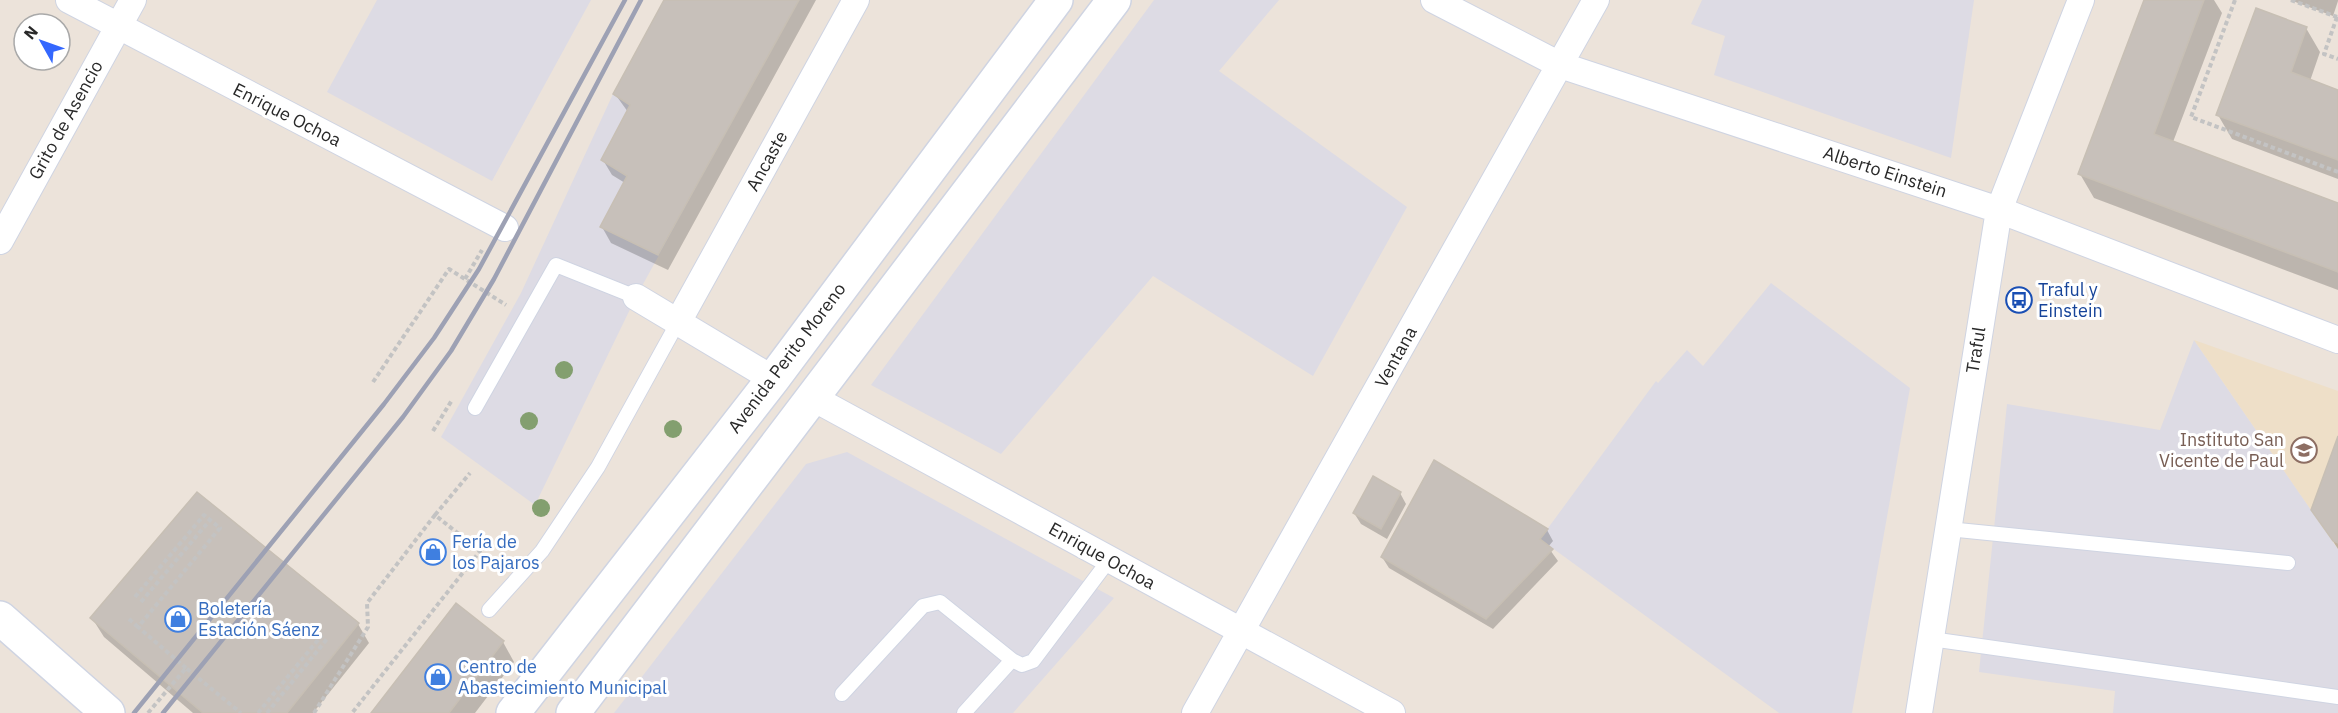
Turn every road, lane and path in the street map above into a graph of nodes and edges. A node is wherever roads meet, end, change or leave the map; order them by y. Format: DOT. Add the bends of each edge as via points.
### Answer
graph roads {
  1 [pos="69,0"];
  2 [pos="133,0"];
  3 [pos="856,0"];
  4 [pos="1056,0"];
  5 [pos="1113,0"];
  6 [pos="1434,0"];
  7 [pos="1596,0"];
  8 [pos="2081,0"];
  9 [pos="2235,0"];
  10 [pos="2291,0"];
  11 [pos="2338,15"];
  12 [pos="118,27"];
  13 [pos="2338,58"];
  14 [pos="1560,65"];
  15 [pos="2338,172"];
  16 [pos="1999,210"];
  17 [pos="505,228"];
  18 [pos="0,241"];
  19 [pos="636,297"];
  20 [pos="508,306"];
  21 [pos="678,322"];
  22 [pos="2338,340"];
  23 [pos="773,379"];
  24 [pos="373,382"];
  25 [pos="813,398"];
  26 [pos="475,408"];
  27 [pos="470,473"];
  28 [pos="435,515"];
  29 [pos="210,520"];
  30 [pos="1948,529"];
  31 [pos="1109,560"];
  32 [pos="2288,563"];
  33 [pos="135,597"];
  34 [pos="141,602"];
  35 [pos="489,610"];
  36 [pos="0,618"];
  37 [pos="129,619"];
  38 [pos="138,627"];
  39 [pos="1241,633"];
  40 [pos="322,635"];
  41 [pos="327,639"];
  42 [pos="1931,639"];
  43 [pos="1012,660"];
  44 [pos="186,668"];
  45 [pos="842,694"];
  46 [pos="2338,697"];
  47 [pos="108,713"];
  48 [pos="148,713"];
  49 [pos="241,713"];
  50 [pos="258,713"];
  51 [pos="267,713"];
  52 [pos="314,713"];
  53 [pos="352,713"];
  54 [pos="513,713"];
  55 [pos="573,713"];
  56 [pos="964,713"];
  57 [pos="1195,713"];
  58 [pos="1392,713"];
  59 [pos="1919,713"];
  1 -- 12 [label="street, Enrique Ochoa"];
  2 -- 12 [label="street, Grito de Asencio"];
  3 -- 21 [label="street, Ancaste"];
  4 -- 23 [label="main road, Avenida Perito Moreno"];
  5 -- 25 [label="main road"];
  6 -- 14 [label="street, Alberto Einstein"];
  7 -- 14 [label="street, Ventana"];
  8 -- 16 [label="street, Traful"];
  9 -- 15 [label="path" via="2191,117"];
  10 -- 11 [label="path"];
  11 -- 13 [label="path" via="2324,54"];
  12 -- 17 [label="street, Enrique Ochoa"];
  12 -- 18 [label="street, Grito de Asencio"];
  14 -- 16 [label="street, Alberto Einstein"];
  14 -- 39 [label="street, Ventana"];
  16 -- 22 [label="street, Alberto Einstein"];
  16 -- 30 [label="street, Traful"];
  19 -- 21 [label="street"];
  19 -- 26 [label="lane" via="556,265"];
  20 -- 24 [label="path" via="448,269"];
  21 -- 23 [label="street"];
  21 -- 35 [label="lane" via="598,467 542,551"];
  23 -- 54 [label="main road, Avenida Perito Moreno"];
  25 -- 31 [label="street, Enrique Ochoa"];
  25 -- 55 [label="main road"];
  27 -- 28 [label="path"];
  28 -- 52 [label="path" via="367,603 368,627"];
  28 -- 53 [label="path" via="480,551"];
  29 -- 33 [label="path" via="204,516"];
  29 -- 34 [label="path"];
  29 -- 38 [label="path" via="220,528"];
  30 -- 32 [label="lane"];
  30 -- 42 [label="street, Traful"];
  31 -- 39 [label="street, Enrique Ochoa"];
  31 -- 43 [label="lane" via="1033,661 1022,665"];
  36 -- 47 [label="main road"];
  37 -- 38 [label="path"];
  38 -- 44 [label="path"];
  39 -- 57 [label="street, Ventana"];
  39 -- 58 [label="street, Enrique Ochoa"];
  40 -- 50 [label="path"];
  41 -- 51 [label="path"];
  42 -- 46 [label="lane"];
  42 -- 59 [label="street, Traful"];
  43 -- 45 [label="lane" via="940,602 933,602 923,606"];
  43 -- 56 [label="lane"];
  44 -- 48 [label="path"];
  44 -- 49 [label="path"];
}
